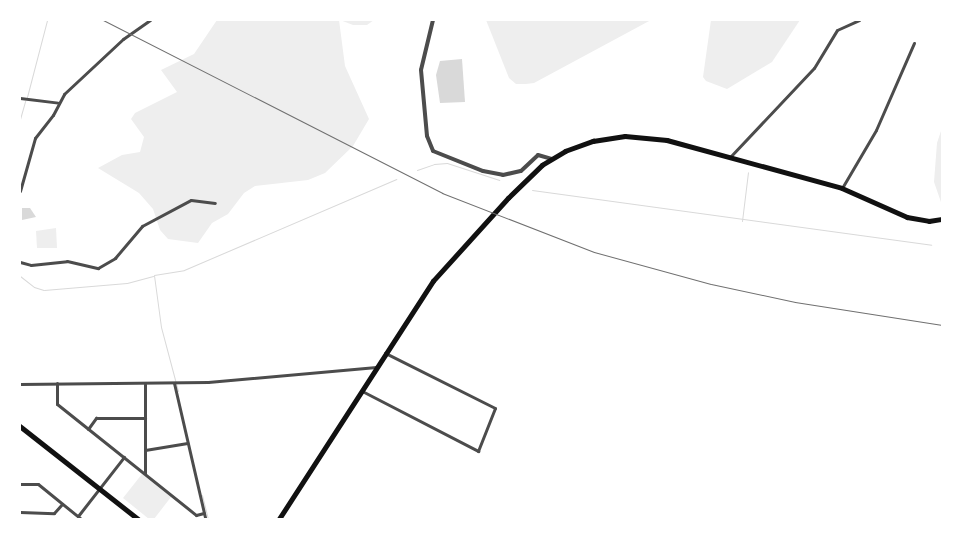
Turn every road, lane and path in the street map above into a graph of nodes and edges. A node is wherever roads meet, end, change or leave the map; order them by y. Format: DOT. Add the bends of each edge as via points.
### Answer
graph roads {
  1 [pos="150,20"];
  2 [pos="433,20"];
  3 [pos="859,20"];
  4 [pos="914,42"];
  5 [pos="20,98"];
  6 [pos="58,103"];
  7 [pos="730,157"];
  8 [pos="552,159"];
  9 [pos="842,188"];
  10 [pos="20,191"];
  11 [pos="215,203"];
  12 [pos="942,219"];
  13 [pos="20,262"];
  14 [pos="385,353"];
  15 [pos="376,367"];
  16 [pos="57,383"];
  17 [pos="175,383"];
  18 [pos="20,384"];
  19 [pos="145,384"];
  20 [pos="361,390"];
  21 [pos="145,418"];
  22 [pos="20,426"];
  23 [pos="88,429"];
  24 [pos="187,443"];
  25 [pos="146,450"];
  26 [pos="124,457"];
  27 [pos="145,473"];
  28 [pos="20,484"];
  29 [pos="100,489"];
  30 [pos="62,504"];
  31 [pos="20,512"];
  32 [pos="80,518"];
  33 [pos="138,519"];
  34 [pos="279,519"];
  1 -- 6 [label="street" via="94,65"];
  2 -- 8 [label="street" via="422,70 427,136 433,151 483,171 503,175 521,171 538,155"];
  3 -- 7 [label="street" via="837,30 814,68"];
  4 -- 9 [label="street" via="876,130"];
  5 -- 6 [label="street"];
  6 -- 10 [label="street" via="35,138"];
  7 -- 8 [label="main road" via="667,140 625,136 586,143"];
  7 -- 9 [label="main road"];
  8 -- 14 [label="main road" via="508,198 433,280"];
  9 -- 12 [label="main road" via="907,218"];
  11 -- 13 [label="street" via="191,200 142,226 115,258 98,268 67,261 31,265"];
  14 -- 15 [label="main road"];
  14 -- 20 [label="street" via="495,408 478,451"];
  15 -- 17 [label="street"];
  15 -- 20 [label="main road"];
  16 -- 18 [label="street"];
  16 -- 19 [label="street"];
  16 -- 23 [label="street" via="57,404"];
  17 -- 19 [label="street"];
  17 -- 24 [label="street"];
  19 -- 21 [label="street"];
  20 -- 34 [label="main road"];
  21 -- 23 [label="street" via="96,418"];
  21 -- 25 [label="street"];
  22 -- 29 [label="main road"];
  23 -- 26 [label="street"];
  24 -- 25 [label="street"];
  24 -- 27 [label="street" via="205,515 196,515"];
  25 -- 27 [label="street"];
  26 -- 27 [label="street"];
  26 -- 29 [label="street"];
  28 -- 30 [label="street" via="38,484"];
  29 -- 32 [label="street"];
  29 -- 33 [label="main road"];
  30 -- 31 [label="street" via="54,512"];
  30 -- 32 [label="street"];
}
